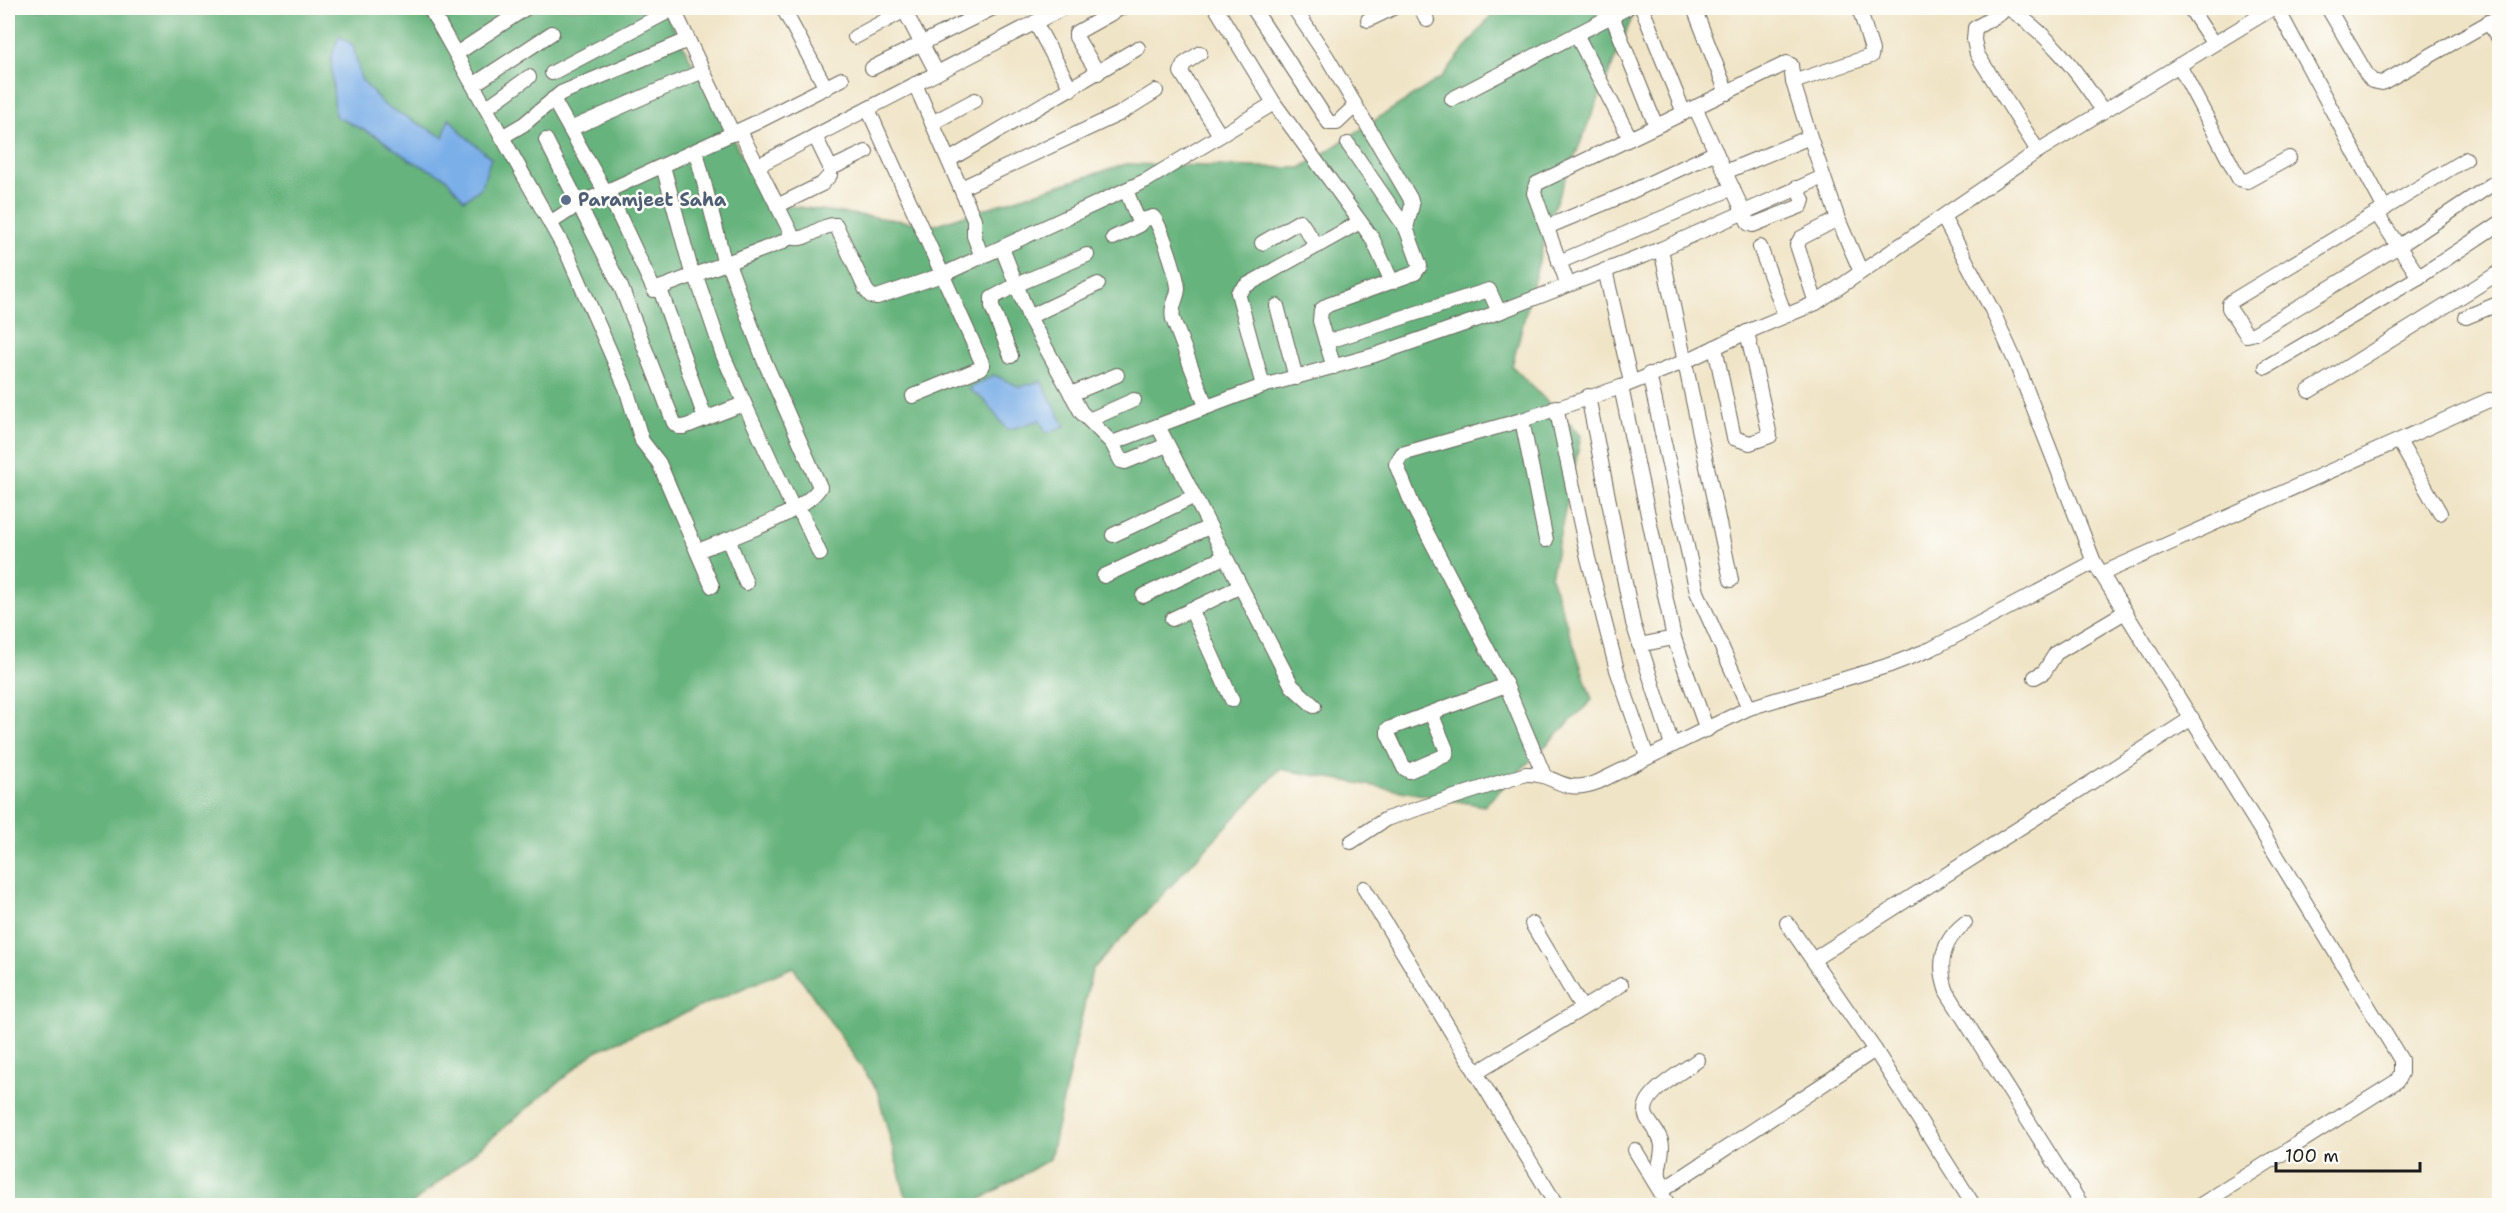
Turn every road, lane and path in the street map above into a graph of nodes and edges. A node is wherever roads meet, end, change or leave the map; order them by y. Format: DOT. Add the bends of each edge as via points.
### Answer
graph roads {
  1 [pos="430,8"];
  2 [pos="526,8"];
  3 [pos="673,8"];
  4 [pos="783,8"];
  5 [pos="993,8"];
  6 [pos="1063,8"];
  7 [pos="1121,8"];
  8 [pos="1216,8"];
  9 [pos="1253,8"];
  10 [pos="1294,8"];
  11 [pos="1393,8"];
  12 [pos="1627,8"];
  13 [pos="1642,8"];
  14 [pos="1694,8"];
  15 [pos="1859,8"];
  16 [pos="2008,8"];
  17 [pos="2190,8"];
  18 [pos="2275,8"];
  19 [pos="2328,8"];
  20 [pos="2484,8"];
  21 [pos="904,9"];
  22 [pos="1612,16"];
  23 [pos="2493,19"];
  24 [pos="1368,20"];
  25 [pos="1035,22"];
  26 [pos="552,33"];
  27 [pos="1576,34"];
  28 [pos="855,37"];
  29 [pos="688,40"];
  30 [pos="2499,40"];
  31 [pos="921,43"];
  32 [pos="2213,43"];
  33 [pos="1138,48"];
  34 [pos="1200,53"];
  35 [pos="456,54"];
  36 [pos="2179,65"];
  37 [pos="872,68"];
  38 [pos="703,71"];
  39 [pos="552,73"];
  40 [pos="937,73"];
  41 [pos="1098,73"];
  42 [pos="529,77"];
  43 [pos="842,79"];
  44 [pos="1793,82"];
  45 [pos="915,84"];
  46 [pos="473,85"];
  47 [pos="826,88"];
  48 [pos="1071,89"];
  49 [pos="1156,91"];
  50 [pos="1727,93"];
  51 [pos="553,99"];
  52 [pos="1452,99"];
  53 [pos="975,100"];
  54 [pos="1275,103"];
  55 [pos="1355,106"];
  56 [pos="486,108"];
  57 [pos="868,109"];
  58 [pos="1690,110"];
  59 [pos="2103,111"];
  60 [pos="932,123"];
  61 [pos="1656,126"];
  62 [pos="570,129"];
  63 [pos="736,132"];
  64 [pos="1220,135"];
  65 [pos="814,136"];
  66 [pos="502,137"];
  67 [pos="1810,137"];
  68 [pos="1630,138"];
  69 [pos="546,140"];
  70 [pos="1348,144"];
  71 [pos="696,151"];
  72 [pos="2038,151"];
  73 [pos="866,152"];
  74 [pos="1716,152"];
  75 [pos="2289,158"];
  76 [pos="2466,159"];
  77 [pos="949,160"];
  78 [pos="663,166"];
  79 [pos="757,166"];
  80 [pos="830,167"];
  81 [pos="1725,172"];
  82 [pos="1823,177"];
  83 [pos="2499,179"];
  84 [pos="961,188"];
  85 [pos="1732,188"];
  86 [pos="1126,189"];
  87 [pos="607,193"];
  88 [pos="579,204"];
  89 [pos="777,206"];
  90 [pos="2381,211"];
  91 [pos="1744,212"];
  92 [pos="1943,217"];
  93 [pos="1838,219"];
  94 [pos="1139,221"];
  95 [pos="1360,222"];
  96 [pos="550,223"];
  97 [pos="2499,223"];
  98 [pos="1546,227"];
  99 [pos="1407,230"];
  100 [pos="790,237"];
  101 [pos="1113,238"];
  102 [pos="1262,243"];
  103 [pos="1317,246"];
  104 [pos="2399,246"];
  105 [pos="1760,247"];
  106 [pos="1002,248"];
  107 [pos="1661,249"];
  108 [pos="1087,255"];
  109 [pos="982,256"];
  110 [pos="1559,262"];
  111 [pos="726,264"];
  112 [pos="1605,270"];
  113 [pos="2499,272"];
  114 [pos="1861,273"];
  115 [pos="942,275"];
  116 [pos="694,276"];
  117 [pos="2419,278"];
  118 [pos="1392,282"];
  119 [pos="1098,284"];
  120 [pos="1016,285"];
  121 [pos="1568,285"];
  122 [pos="660,289"];
  123 [pos="1816,303"];
  124 [pos="2499,303"];
  125 [pos="1277,306"];
  126 [pos="1499,312"];
  127 [pos="1785,315"];
  128 [pos="1029,317"];
  129 [pos="2466,317"];
  130 [pos="1747,332"];
  131 [pos="1326,342"];
  132 [pos="1715,347"];
  133 [pos="1011,356"];
  134 [pos="1686,361"];
  135 [pos="1334,367"];
  136 [pos="2266,367"];
  137 [pos="1649,374"];
  138 [pos="1117,375"];
  139 [pos="1296,378"];
  140 [pos="1626,385"];
  141 [pos="1263,386"];
  142 [pos="2309,391"];
  143 [pos="1071,394"];
  144 [pos="913,396"];
  145 [pos="1588,396"];
  146 [pos="1134,400"];
  147 [pos="2499,402"];
  148 [pos="1206,406"];
  149 [pos="746,407"];
  150 [pos="1556,407"];
  151 [pos="705,418"];
  152 [pos="1089,420"];
  153 [pos="1522,420"];
  154 [pos="1158,426"];
  155 [pos="2399,441"];
  156 [pos="1112,443"];
  157 [pos="1167,445"];
  158 [pos="1193,497"];
  159 [pos="794,508"];
  160 [pos="2440,513"];
  161 [pos="1209,527"];
  162 [pos="1113,535"];
  163 [pos="728,539"];
  164 [pos="1546,540"];
  165 [pos="697,551"];
  166 [pos="820,554"];
  167 [pos="1224,557"];
  168 [pos="2098,568"];
  169 [pos="1104,576"];
  170 [pos="1731,580"];
  171 [pos="746,583"];
  172 [pos="712,586"];
  173 [pos="1239,586"];
  174 [pos="1143,596"];
  175 [pos="1191,609"];
  176 [pos="2125,612"];
  177 [pos="1172,619"];
  178 [pos="1674,638"];
  179 [pos="1639,645"];
  180 [pos="2035,677"];
  181 [pos="1506,685"];
  182 [pos="1232,700"];
  183 [pos="1314,706"];
  184 [pos="1749,708"];
  185 [pos="1431,713"];
  186 [pos="2192,718"];
  187 [pos="1707,730"];
  188 [pos="1672,745"];
  189 [pos="1647,757"];
  190 [pos="1544,775"];
  191 [pos="1351,842"];
  192 [pos="1364,888"];
  193 [pos="1787,923"];
  194 [pos="1965,923"];
  195 [pos="1532,924"];
  196 [pos="1814,959"];
  197 [pos="1621,985"];
  198 [pos="1582,1008"];
  199 [pos="1875,1050"];
  200 [pos="1698,1060"];
  201 [pos="1476,1073"];
  202 [pos="1635,1150"];
  203 [pos="1663,1189"];
  204 [pos="1557,1206"];
  205 [pos="1670,1206"];
  206 [pos="1974,1206"];
  207 [pos="2082,1206"];
  208 [pos="2199,1206"];
  1 -- 35 [label="street"];
  2 -- 35 [label="street"];
  3 -- 29 [label="street"];
  3 -- 39 [label="street"];
  4 -- 47 [label="street"];
  5 -- 31 [label="street"];
  6 -- 25 [label="street"];
  7 -- 41 [label="street" via="1076,33"];
  8 -- 54 [label="street"];
  9 -- 55 [label="street" via="1329,123 1336,123"];
  10 -- 55 [label="street"];
  11 -- 24 [label="street"];
  12 -- 22 [label="street"];
  13 -- 58 [label="street"];
  14 -- 50 [label="street"];
  15 -- 44 [label="street" via="1871,56"];
  16 -- 59 [label="street" via="2071,64"];
  16 -- 72 [label="street" via="1975,28 1977,54"];
  17 -- 32 [label="street"];
  18 -- 32 [label="street"];
  18 -- 90 [label="street"];
  19 -- 23 [label="street" via="2367,75 2377,83"];
  20 -- 23 [label="street"];
  21 -- 28 [label="street"];
  21 -- 31 [label="street"];
  22 -- 27 [label="street"];
  22 -- 61 [label="street"];
  23 -- 30 [label="street"];
  25 -- 40 [label="street"];
  25 -- 48 [label="street"];
  26 -- 46 [label="street"];
  27 -- 52 [label="street"];
  27 -- 68 [label="street"];
  29 -- 38 [label="street"];
  29 -- 51 [label="street"];
  31 -- 37 [label="street"];
  31 -- 40 [label="street"];
  32 -- 36 [label="street"];
  33 -- 41 [label="street"];
  34 -- 64 [label="street" via="1184,64 1181,72"];
  35 -- 46 [label="street"];
  36 -- 59 [label="street"];
  36 -- 75 [label="street" via="2240,179 2247,180"];
  38 -- 62 [label="street"];
  38 -- 63 [label="street"];
  40 -- 45 [label="street"];
  41 -- 48 [label="street"];
  42 -- 56 [label="street"];
  43 -- 47 [label="street"];
  44 -- 50 [label="street" via="1791,64 1787,63"];
  44 -- 67 [label="street"];
  45 -- 57 [label="street"];
  45 -- 60 [label="street"];
  46 -- 56 [label="street"];
  47 -- 63 [label="street"];
  48 -- 77 [label="street"];
  49 -- 84 [label="street" via="1119,114"];
  50 -- 58 [label="street"];
  51 -- 62 [label="street"];
  51 -- 66 [label="street"];
  53 -- 60 [label="street"];
  54 -- 64 [label="street"];
  54 -- 95 [label="street"];
  55 -- 99 [label="street" via="1410,198"];
  56 -- 66 [label="street"];
  57 -- 65 [label="street"];
  57 -- 115 [label="street"];
  58 -- 61 [label="street"];
  58 -- 74 [label="street"];
  59 -- 72 [label="street"];
  60 -- 77 [label="street"];
  61 -- 68 [label="street"];
  62 -- 87 [label="street"];
  63 -- 71 [label="street"];
  63 -- 79 [label="street"];
  64 -- 86 [label="street"];
  65 -- 79 [label="street"];
  65 -- 80 [label="street"];
  66 -- 96 [label="street"];
  67 -- 81 [label="street"];
  67 -- 82 [label="street"];
  68 -- 98 [label="street" via="1533,186"];
  69 -- 88 [label="street"];
  70 -- 99 [label="street"];
  71 -- 78 [label="street"];
  71 -- 111 [label="street"];
  72 -- 92 [label="street"];
  73 -- 80 [label="street"];
  74 -- 81 [label="street"];
  74 -- 98 [label="street"];
  76 -- 90 [label="street"];
  77 -- 84 [label="street"];
  78 -- 87 [label="street"];
  78 -- 116 [label="street"];
  79 -- 89 [label="street"];
  80 -- 89 [label="street" via="830,175 822,184"];
  81 -- 85 [label="street"];
  82 -- 91 [label="street"];
  82 -- 93 [label="street"];
  83 -- 104 [label="street"];
  84 -- 109 [label="street" via="974,219 974,236"];
  85 -- 91 [label="street"];
  85 -- 110 [label="street"];
  86 -- 94 [label="street"];
  86 -- 106 [label="street"];
  87 -- 88 [label="street"];
  87 -- 122 [label="street" via="652,289"];
  88 -- 96 [label="street"];
  88 -- 151 [label="street" via="621,287 674,423 684,427"];
  89 -- 100 [label="street"];
  90 -- 104 [label="street"];
  90 -- 104 [label="street" via="2232,301 2229,308 2250,336"];
  91 -- 107 [label="street"];
  92 -- 114 [label="street"];
  92 -- 168 [label="street" via="2016,363"];
  93 -- 114 [label="street"];
  93 -- 123 [label="street" via="1802,238 1797,245"];
  94 -- 101 [label="street" via="1138,227"];
  94 -- 148 [label="street" via="1153,217 1161,229 1178,289 1171,309 1173,319"];
  95 -- 103 [label="street"];
  95 -- 118 [label="street" via="1376,243"];
  96 -- 165 [label="street" via="626,388 642,441 658,463"];
  97 -- 117 [label="street"];
  98 -- 110 [label="street"];
  99 -- 118 [label="street" via="1419,269"];
  100 -- 111 [label="street"];
  100 -- 115 [label="street" via="800,239 836,225 866,290 873,297"];
  102 -- 103 [label="street" via="1300,221"];
  103 -- 141 [label="street" via="1238,293"];
  104 -- 117 [label="street"];
  105 -- 127 [label="street"];
  106 -- 109 [label="street"];
  106 -- 120 [label="street"];
  107 -- 112 [label="street"];
  107 -- 134 [label="street"];
  108 -- 120 [label="street"];
  109 -- 115 [label="street"];
  110 -- 121 [label="street"];
  111 -- 116 [label="street"];
  111 -- 159 [label="street" via="820,487"];
  112 -- 121 [label="street"];
  112 -- 140 [label="street"];
  113 -- 142 [label="street"];
  114 -- 123 [label="street"];
  115 -- 144 [label="street" via="982,366"];
  116 -- 122 [label="street"];
  116 -- 149 [label="street"];
  117 -- 136 [label="street"];
  118 -- 131 [label="street" via="1321,310"];
  119 -- 128 [label="street"];
  120 -- 128 [label="street"];
  120 -- 133 [label="street" via="994,296 991,302"];
  121 -- 126 [label="street"];
  122 -- 151 [label="street"];
  123 -- 127 [label="street"];
  124 -- 129 [label="street"];
  125 -- 139 [label="street"];
  126 -- 131 [label="street" via="1489,290"];
  126 -- 135 [label="street"];
  127 -- 130 [label="street"];
  128 -- 143 [label="street"];
  130 -- 132 [label="street"];
  130 -- 132 [label="street" via="1770,436 1750,443 1734,438"];
  131 -- 135 [label="street"];
  132 -- 134 [label="street"];
  134 -- 137 [label="street"];
  134 -- 170 [label="street"];
  135 -- 139 [label="street"];
  137 -- 140 [label="street"];
  137 -- 184 [label="street" via="1697,592"];
  138 -- 143 [label="street"];
  139 -- 141 [label="street"];
  140 -- 145 [label="street"];
  140 -- 178 [label="street"];
  141 -- 148 [label="street"];
  143 -- 152 [label="street"];
  145 -- 150 [label="street"];
  145 -- 179 [label="street"];
  146 -- 152 [label="street"];
  147 -- 155 [label="street" via="2488,400"];
  148 -- 154 [label="street"];
  149 -- 151 [label="street" via="738,406"];
  149 -- 159 [label="street"];
  150 -- 153 [label="street"];
  150 -- 189 [label="street" via="1617,670"];
  152 -- 156 [label="street"];
  153 -- 164 [label="street"];
  153 -- 181 [label="street" via="1402,454 1396,464 1413,506"];
  154 -- 156 [label="street"];
  154 -- 157 [label="street"];
  155 -- 160 [label="street"];
  155 -- 168 [label="street"];
  156 -- 157 [label="street" via="1125,462"];
  157 -- 158 [label="street"];
  158 -- 161 [label="street"];
  158 -- 162 [label="street"];
  159 -- 163 [label="street"];
  159 -- 166 [label="street" via="802,515"];
  161 -- 167 [label="street"];
  161 -- 169 [label="street"];
  163 -- 165 [label="street"];
  163 -- 171 [label="street"];
  165 -- 172 [label="street"];
  167 -- 173 [label="street"];
  167 -- 174 [label="street"];
  168 -- 176 [label="street"];
  168 -- 184 [label="street" via="1931,649"];
  173 -- 175 [label="street"];
  173 -- 183 [label="street" via="1292,686"];
  175 -- 177 [label="street"];
  175 -- 182 [label="street"];
  176 -- 180 [label="street" via="2056,653 2044,672"];
  176 -- 186 [label="street"];
  178 -- 179 [label="street"];
  178 -- 187 [label="street"];
  179 -- 188 [label="street"];
  181 -- 185 [label="street"];
  181 -- 190 [label="street"];
  184 -- 187 [label="street"];
  185 -- 185 [label="street" via="1446,754 1409,771 1404,768 1389,729"];
  186 -- 196 [label="street"];
  186 -- 208 [label="street" via="2398,1054 2402,1068 2397,1081"];
  187 -- 188 [label="street"];
  188 -- 189 [label="street"];
  189 -- 190 [label="street" via="1586,787 1568,787"];
  190 -- 191 [label="street" via="1526,774 1386,819"];
  192 -- 201 [label="street"];
  193 -- 196 [label="street"];
  194 -- 207 [label="street" via="1945,945 1943,975 1947,992"];
  195 -- 198 [label="street"];
  196 -- 199 [label="street"];
  197 -- 198 [label="street"];
  198 -- 201 [label="street"];
  199 -- 203 [label="street"];
  199 -- 206 [label="street"];
  200 -- 203 [label="street" via="1651,1094 1644,1106 1661,1143 1659,1177"];
  201 -- 204 [label="street"];
  202 -- 203 [label="street"];
  203 -- 205 [label="street"];
}
